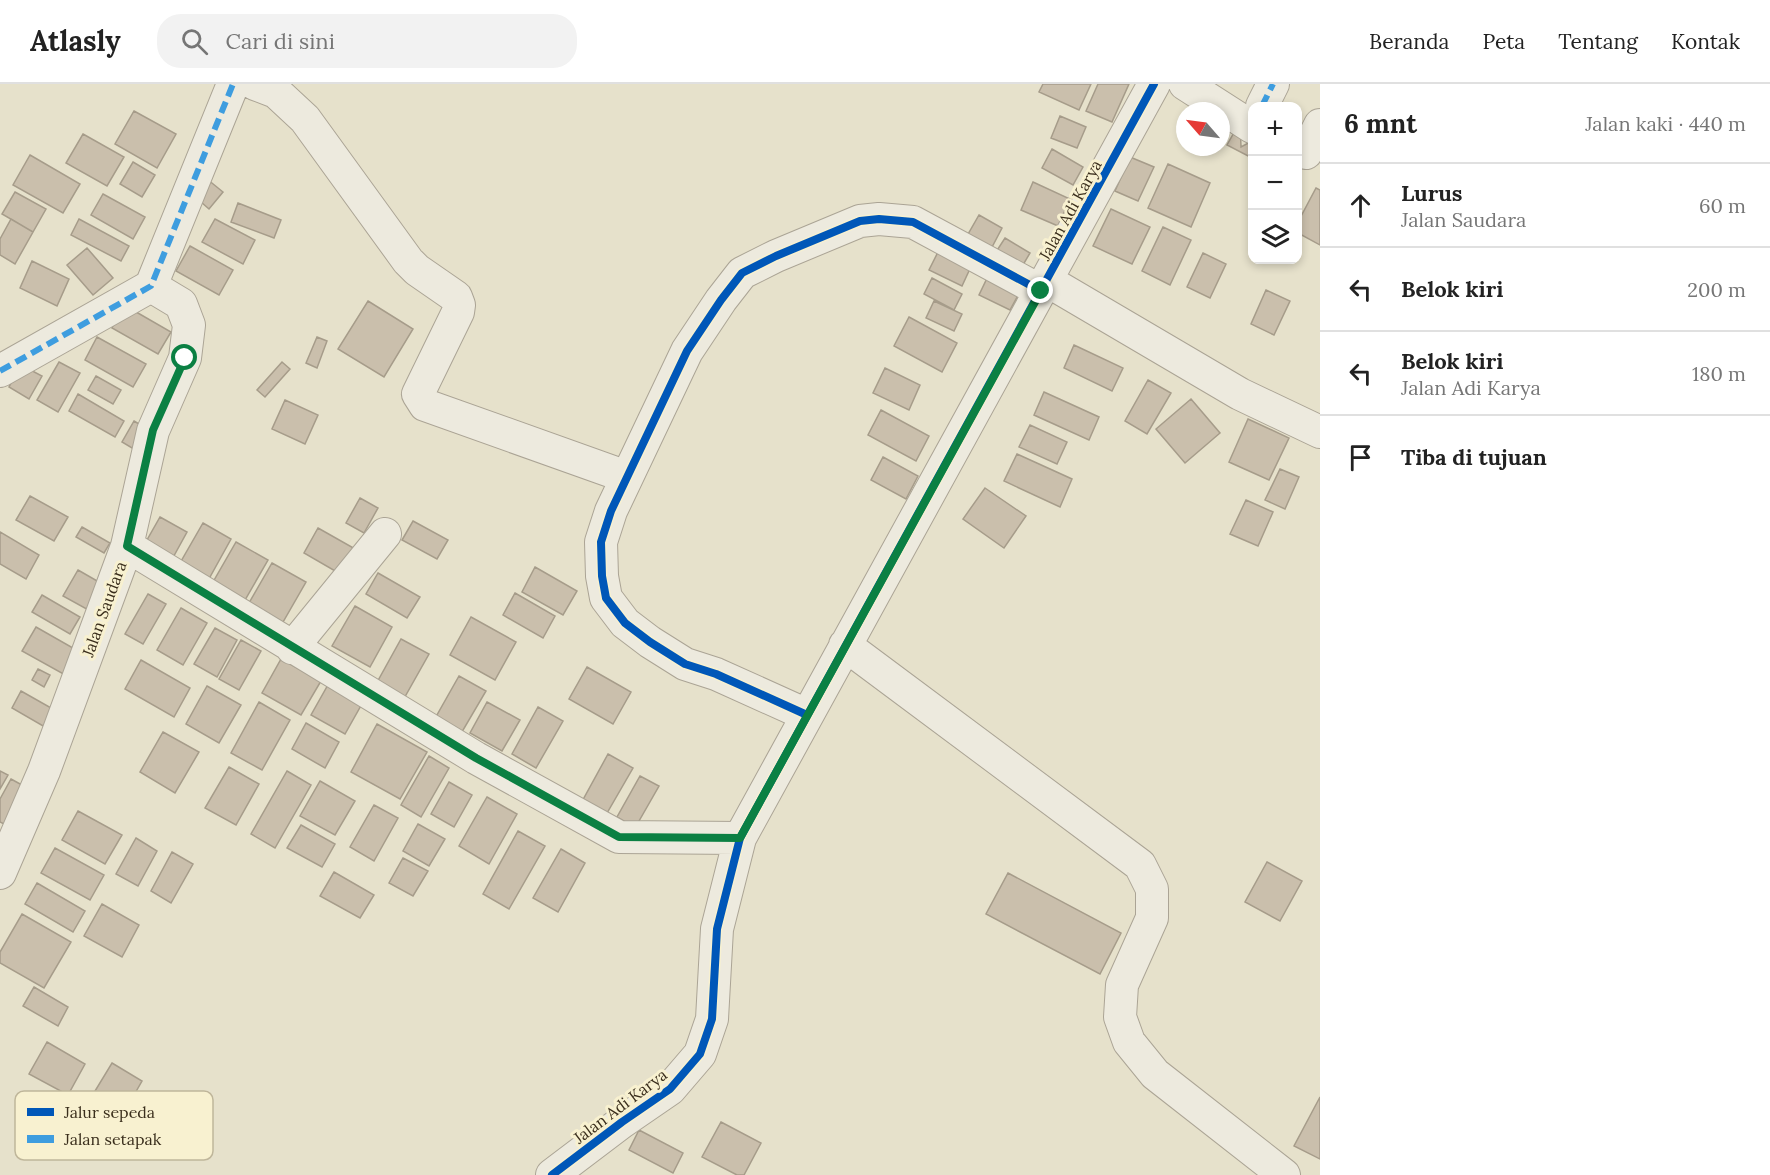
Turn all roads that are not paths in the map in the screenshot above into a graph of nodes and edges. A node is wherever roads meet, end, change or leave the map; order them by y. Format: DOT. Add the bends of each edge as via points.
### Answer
graph roads {
  1 [pos="233,84"];
  2 [pos="255,84"];
  3 [pos="1154,84"];
  4 [pos="1185,84"];
  5 [pos="1273,84"];
  6 [pos="1264,102"];
  7 [pos="1248,118"];
  8 [pos="1320,125"];
  9 [pos="1308,154"];
  10 [pos="151,286"];
  11 [pos="1044,286"];
  12 [pos="0,371"];
  13 [pos="1320,432"];
  14 [pos="627,477"];
  15 [pos="386,534"];
  16 [pos="127,546"];
  17 [pos="845,645"];
  18 [pos="292,648"];
  19 [pos="807,715"];
  20 [pos="740,838"];
  21 [pos="0,873"];
  22 [pos="552,1175"];
  23 [pos="1284,1175"];
  1 -- 10 [label="street"];
  2 -- 14 [label="street" via="276,92 305,118 408,261 456,297 458,312 418,394 420,400 472,423"];
  3 -- 11 [label="street, Jalan Adi Karya"];
  4 -- 7 [label="street"];
  5 -- 6 [label="street"];
  8 -- 9 [label="street"];
  10 -- 12 [label="street"];
  10 -- 16 [label="street, Jalan Saudara" via="181,304 189,325 185,358 153,430"];
  11 -- 13 [label="street" via="1240,394"];
  11 -- 14 [label="street" via="913,222 898,220 860,221 776,256 742,273 687,351"];
  11 -- 17 [label="street, Jalan Adi Karya"];
  14 -- 19 [label="street" via="601,542 606,598 625,623 685,664"];
  15 -- 18 [label="street"];
  16 -- 18 [label="street"];
  16 -- 21 [label="street, Jalan Saudara" via="44,771"];
  17 -- 19 [label="street, Jalan Adi Karya"];
  17 -- 23 [label="street" via="1140,865 1152,889 1152,918 1122,985 1120,1017 1129,1042 1155,1074"];
  18 -- 20 [label="street" via="476,758 619,837"];
  19 -- 20 [label="street, Jalan Adi Karya"];
  20 -- 22 [label="street, Jalan Adi Karya" via="717,929 712,1019 700,1054 670,1089"];
}
